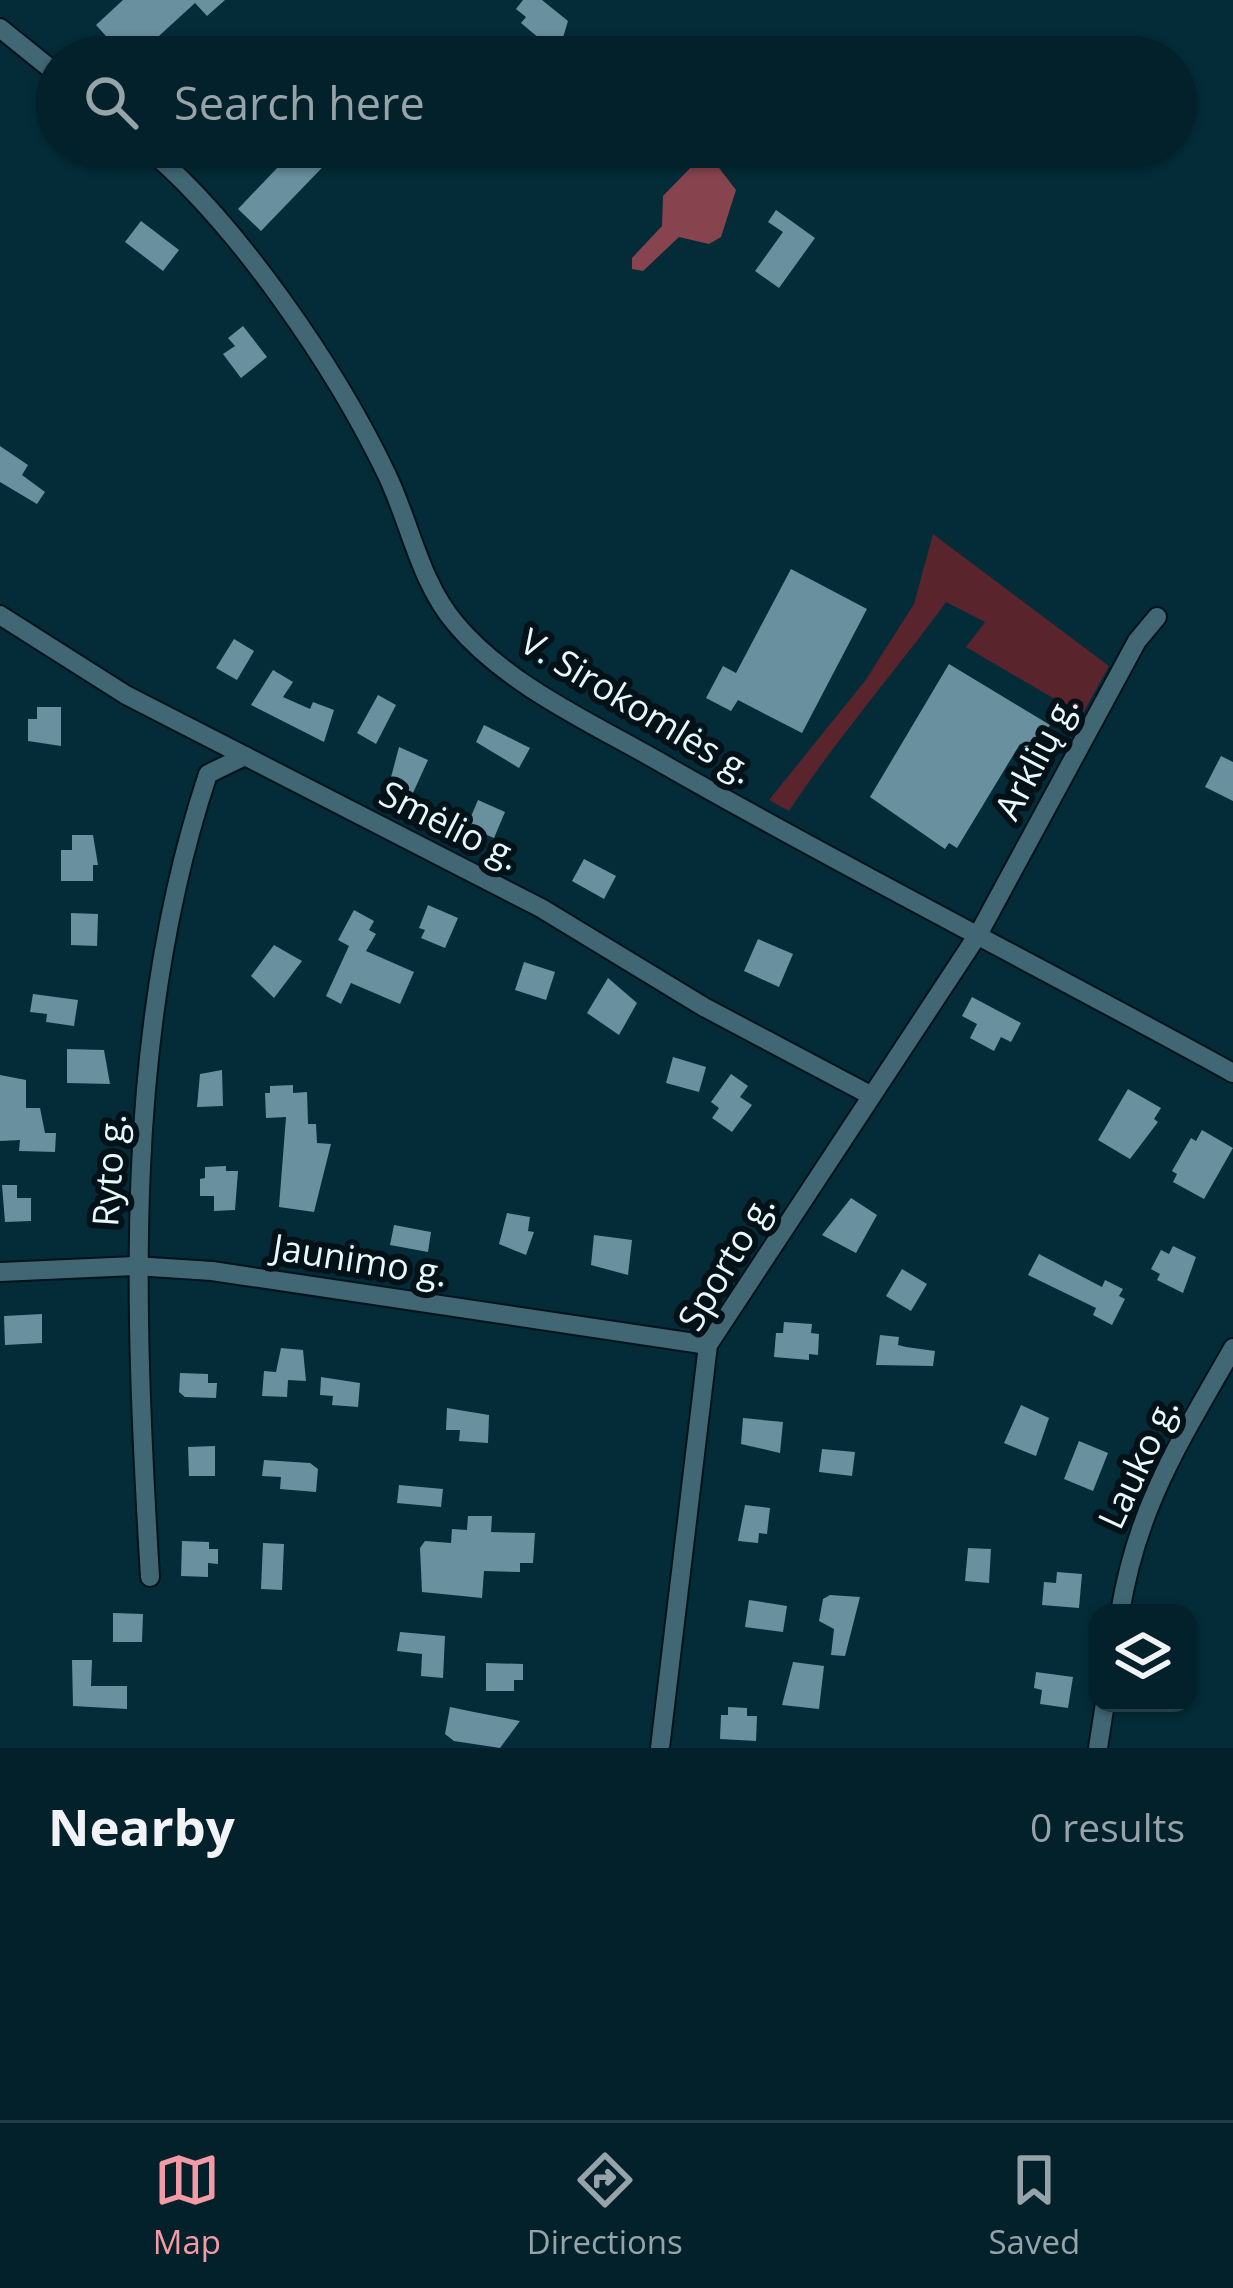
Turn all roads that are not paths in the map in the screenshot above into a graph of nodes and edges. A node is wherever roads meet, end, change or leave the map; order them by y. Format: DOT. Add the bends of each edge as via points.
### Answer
graph roads {
  1 [pos="0,28"];
  2 [pos="36,57"];
  3 [pos="167,168"];
  4 [pos="0,615"];
  5 [pos="1157,617"];
  6 [pos="206,737"];
  7 [pos="245,756"];
  8 [pos="208,774"];
  9 [pos="979,933"];
  10 [pos="1233,1073"];
  11 [pos="870,1096"];
  12 [pos="135,1266"];
  13 [pos="0,1272"];
  14 [pos="707,1345"];
  15 [pos="1233,1348"];
  16 [pos="150,1577"];
  17 [pos="1122,1604"];
  18 [pos="1104,1712"];
  19 [pos="660,1748"];
  20 [pos="1098,1748"];
  1 -- 2 [label="street"];
  3 -- 9 [label="street, V. Sirokomlės g." via="218,218 355,415 456,625 592,723"];
  4 -- 6 [label="street, Smėlio g." via="64,660"];
  5 -- 9 [label="street, Arklių g."];
  6 -- 7 [label="street, Smėlio g."];
  6 -- 8 [label="street, Ryto g."];
  7 -- 8 [label="street"];
  7 -- 11 [label="street, Smėlio g." via="541,908"];
  8 -- 12 [label="street, Ryto g." via="182,854 151,1041"];
  9 -- 10 [label="street, V. Sirokomlės g."];
  9 -- 11 [label="street, Sporto g."];
  11 -- 14 [label="street, Sporto g."];
  12 -- 13 [label="street, Jaunimo g."];
  12 -- 14 [label="street, Jaunimo g."];
  12 -- 16 [label="street, Ryto g."];
  14 -- 19 [label="street, Sporto g."];
  15 -- 17 [label="street, Lauko g." via="1149,1498"];
  18 -- 20 [label="street"];
}
